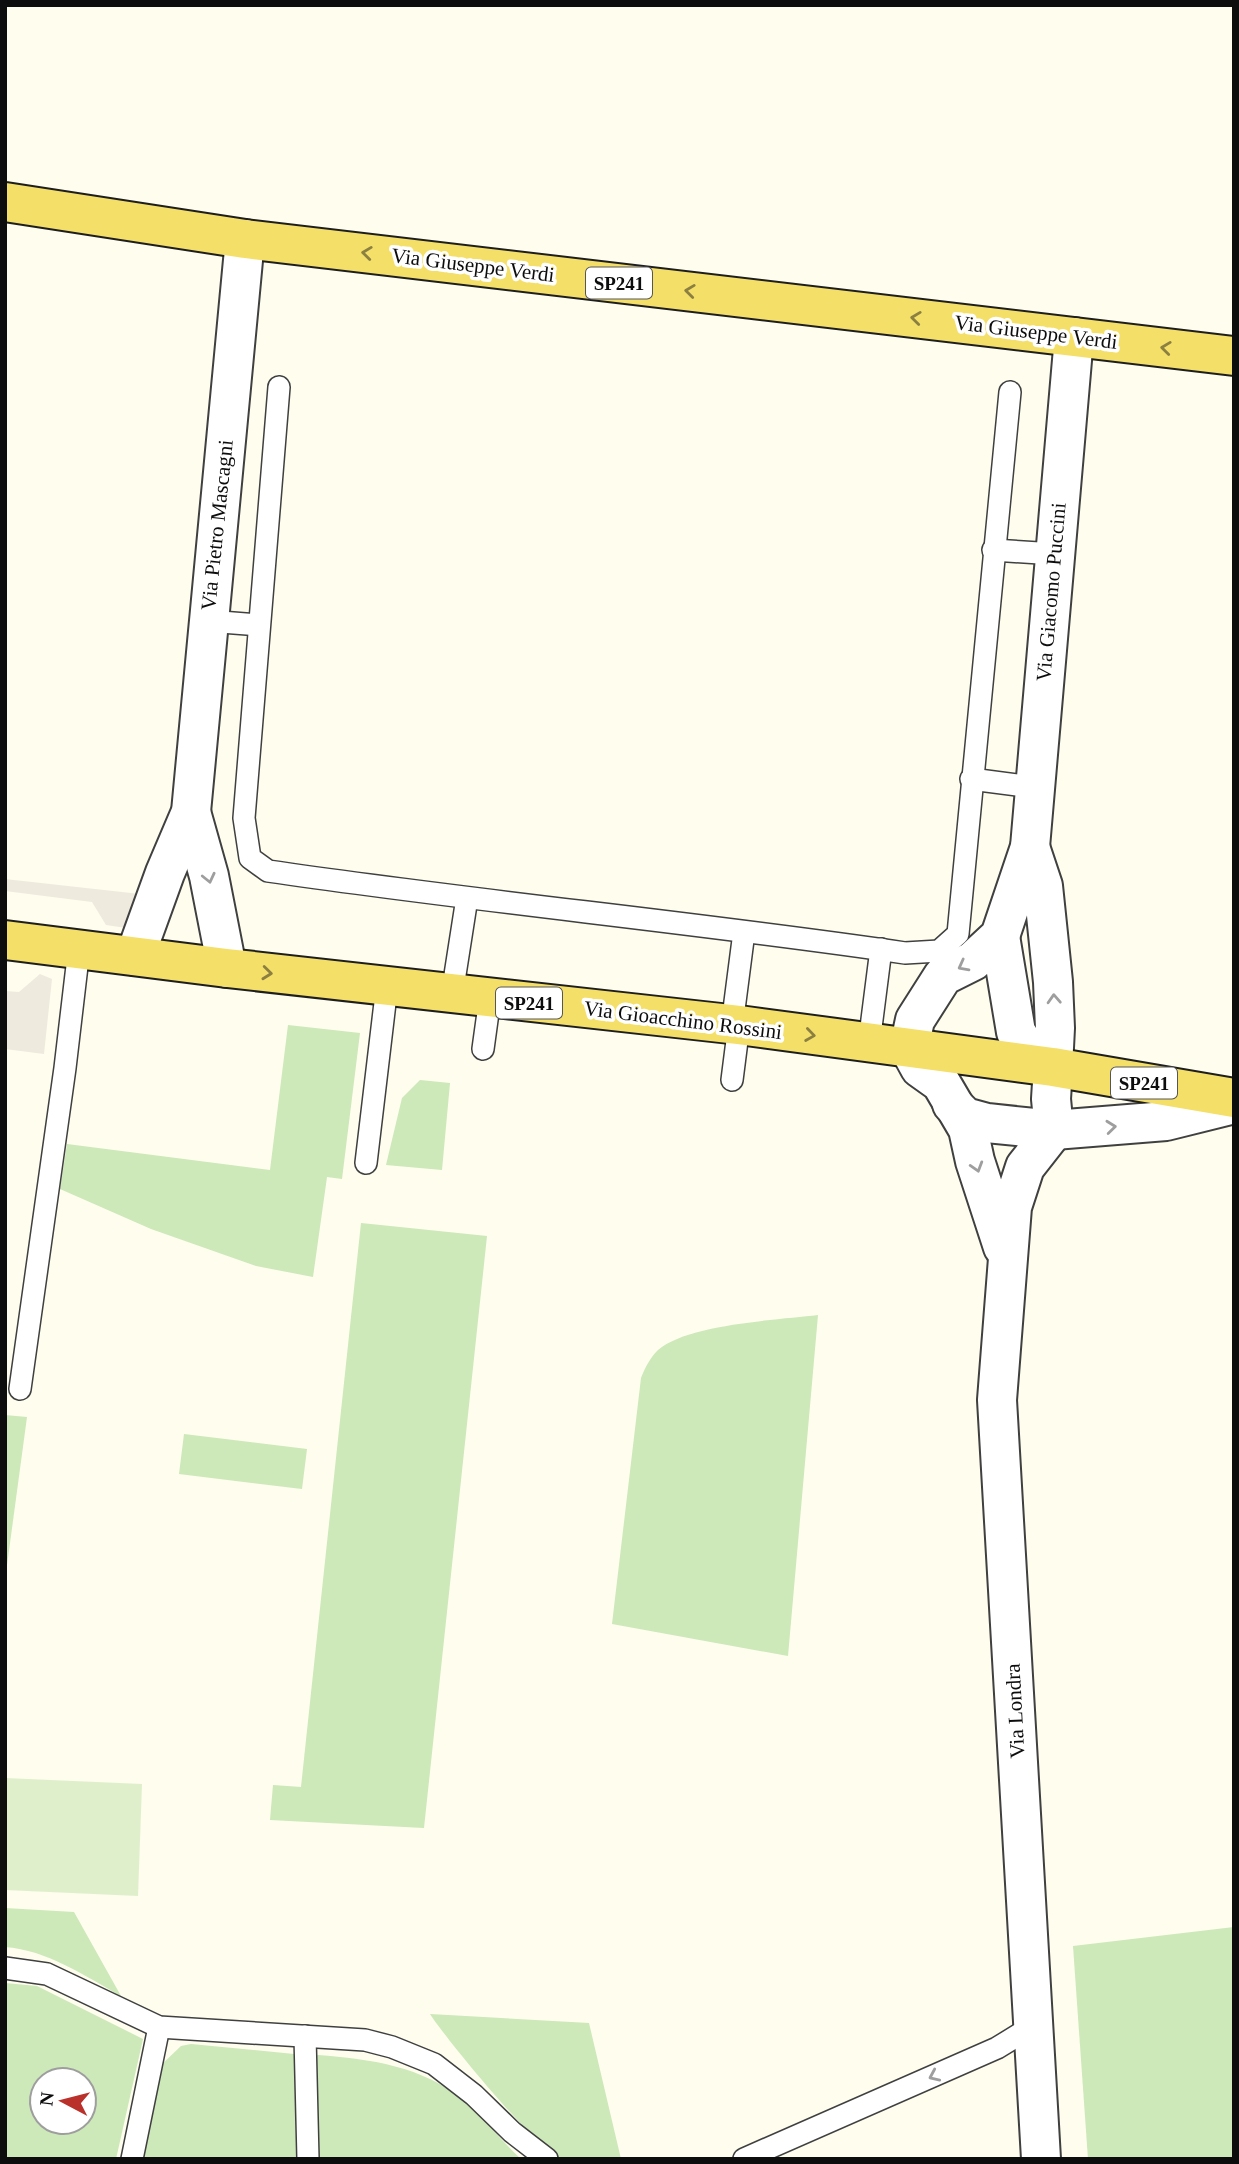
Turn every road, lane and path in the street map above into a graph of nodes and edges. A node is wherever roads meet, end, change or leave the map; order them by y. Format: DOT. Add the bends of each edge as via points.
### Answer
graph roads {
  1 [pos="5,202"];
  2 [pos="245,239"];
  3 [pos="1074,337"];
  4 [pos="1234,356"];
  5 [pos="279,387"];
  6 [pos="1010,392"];
  7 [pos="993,550"];
  8 [pos="1055,555"];
  9 [pos="208,621"];
  10 [pos="259,625"];
  11 [pos="971,779"];
  12 [pos="1033,787"];
  13 [pos="191,812"];
  14 [pos="1030,847"];
  15 [pos="467,898"];
  16 [pos="744,932"];
  17 [pos="1000,936"];
  18 [pos="5,940"];
  19 [pos="79,949"];
  20 [pos="881,950"];
  21 [pos="135,956"];
  22 [pos="227,968"];
  23 [pos="387,986"];
  24 [pos="452,994"];
  25 [pos="490,998"];
  26 [pos="736,1025"];
  27 [pos="869,1043"];
  28 [pos="909,1048"];
  29 [pos="483,1049"];
  30 [pos="1053,1068"];
  31 [pos="732,1080"];
  32 [pos="1234,1098"];
  33 [pos="952,1104"];
  34 [pos="1234,1104"];
  35 [pos="1054,1130"];
  36 [pos="366,1163"];
  37 [pos="1008,1263"];
  38 [pos="20,1389"];
  39 [pos="5,1968"];
  40 [pos="1033,2026"];
  41 [pos="159,2027"];
  42 [pos="305,2036"];
  43 [pos="132,2159"];
  44 [pos="308,2159"];
  45 [pos="547,2159"];
  46 [pos="744,2159"];
  47 [pos="1041,2159"];
  1 -- 2 [label="main road, Via Giuseppe Verdi / SP241"];
  3 -- 2 [label="main road, Via Giuseppe Verdi / SP241, one-way"];
  2 -- 9 [label="street, Via Pietro Mascagni"];
  4 -- 3 [label="main road, Via Giuseppe Verdi / SP241, one-way"];
  3 -- 8 [label="street, Via Giacomo Puccini"];
  5 -- 10 [label="lane"];
  6 -- 7 [label="lane"];
  7 -- 8 [label="lane"];
  7 -- 11 [label="lane"];
  8 -- 12 [label="street, Via Giacomo Puccini"];
  9 -- 10 [label="lane"];
  9 -- 13 [label="street, Via Pietro Mascagni"];
  10 -- 15 [label="lane" via="244,818 250,858 268,871"];
  11 -- 12 [label="lane"];
  11 -- 20 [label="lane" via="958,934 939,951"];
  12 -- 14 [label="street, Via Giacomo Puccini"];
  13 -- 21 [label="street, Via Pietro Mascagni"];
  13 -- 22 [label="street, Via Pietro Mascagni, one-way"];
  14 -- 17 [label="street, Via Giacomo Puccini"];
  30 -- 14 [label="street, Via Giacomo Puccini, one-way" via="1053,982 1043,886"];
  15 -- 16 [label="lane"];
  15 -- 24 [label="lane"];
  16 -- 20 [label="lane"];
  16 -- 26 [label="lane"];
  17 -- 28 [label="street, Via Giacomo Puccini, one-way" via="973,961 943,976 915,1020"];
  17 -- 30 [label="street, Via Giacomo Puccini" via="1016,1032 1027,1049"];
  18 -- 19 [label="main road, Via Gioacchino Rossini / SP241"];
  19 -- 21 [label="main road, Via Gioacchino Rossini / SP241"];
  19 -- 38 [label="lane"];
  20 -- 27 [label="lane"];
  21 -- 22 [label="main road, Via Gioacchino Rossini / SP241"];
  22 -- 23 [label="main road, Via Gioacchino Rossini / SP241, one-way"];
  23 -- 24 [label="main road, Via Gioacchino Rossini / SP241"];
  23 -- 36 [label="lane"];
  24 -- 25 [label="main road, Via Gioacchino Rossini / SP241"];
  25 -- 26 [label="main road, Via Gioacchino Rossini / SP241"];
  25 -- 29 [label="lane"];
  26 -- 27 [label="main road, Via Gioacchino Rossini / SP241, one-way"];
  26 -- 31 [label="lane"];
  27 -- 28 [label="main road, Via Gioacchino Rossini / SP241"];
  28 -- 30 [label="main road, Via Gioacchino Rossini / SP241"];
  28 -- 33 [label="street, Via Londra" via="920,1068 942,1083"];
  30 -- 32 [label="main road, Via Gioacchino Rossini / SP241"];
  30 -- 35 [label="street"];
  33 -- 35 [label="street" via="965,1117 988,1123"];
  33 -- 37 [label="street, Via Londra, one-way" via="968,1129"];
  35 -- 34 [label="street, one-way" via="1166,1121"];
  35 -- 37 [label="street, Via Londra" via="1025,1167 1012,1207"];
  37 -- 40 [label="street, Via Londra" via="997,1400"];
  39 -- 41 [label="lane" via="47,1974"];
  40 -- 46 [label="lane, one-way" via="997,2048"];
  40 -- 47 [label="street, Via Londra"];
  41 -- 42 [label="lane"];
  41 -- 43 [label="lane"];
  42 -- 44 [label="lane"];
  42 -- 45 [label="lane" via="365,2040 434,2064"];
}
